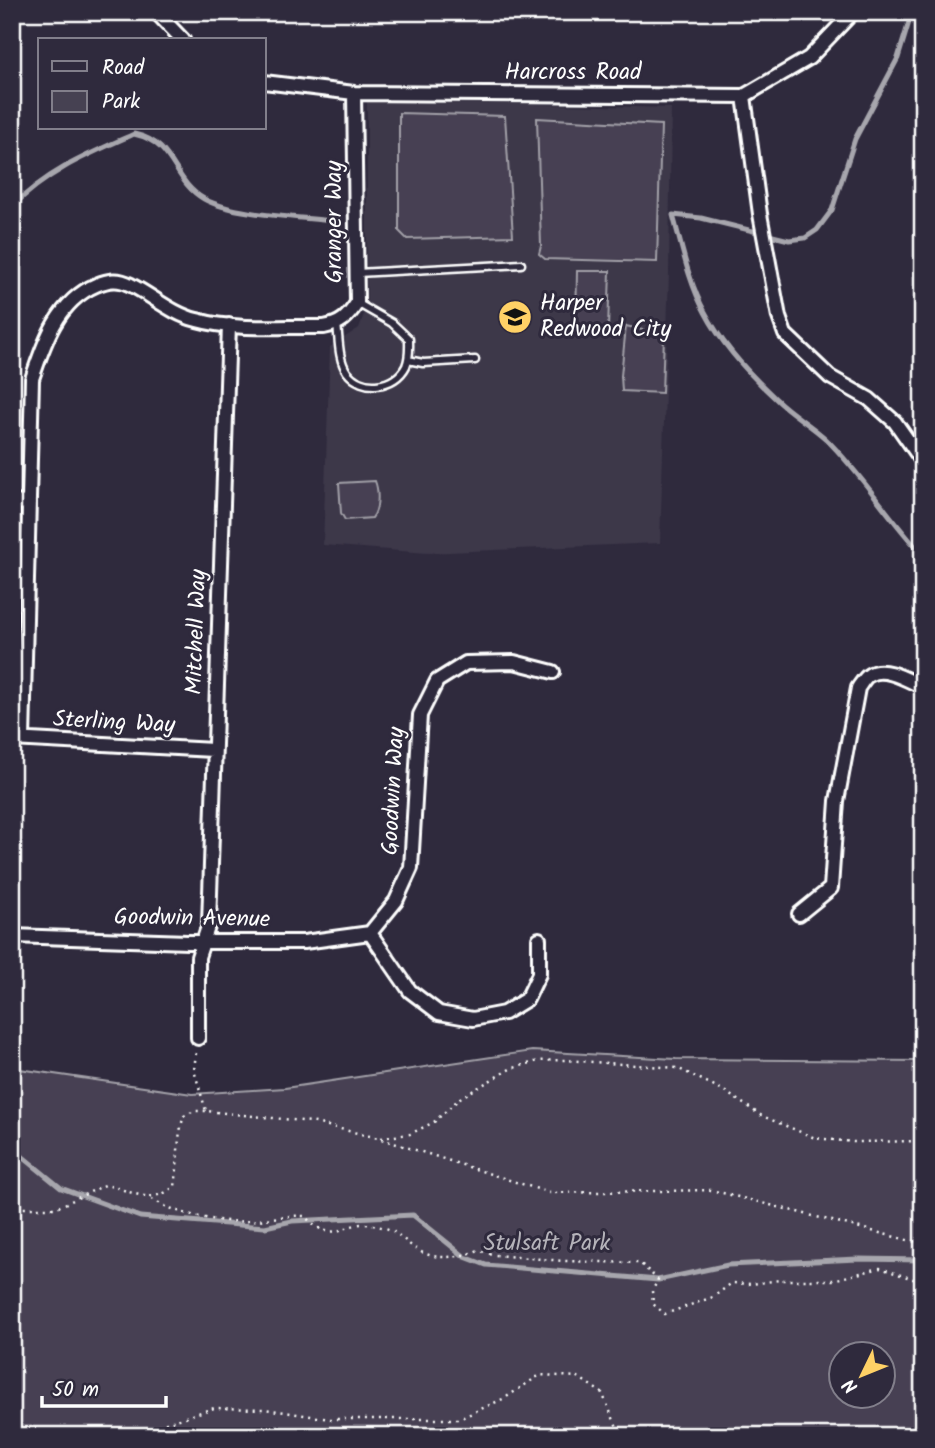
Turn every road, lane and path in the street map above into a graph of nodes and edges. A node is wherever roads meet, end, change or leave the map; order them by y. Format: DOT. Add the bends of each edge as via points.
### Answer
graph roads {
  1 [pos="156,12"];
  2 [pos="853,12"];
  3 [pos="181,38"];
  4 [pos="266,82"];
  5 [pos="354,93"];
  6 [pos="744,96"];
  7 [pos="521,264"];
  8 [pos="356,273"];
  9 [pos="357,303"];
  10 [pos="337,324"];
  11 [pos="229,325"];
  12 [pos="408,360"];
  13 [pos="475,360"];
  14 [pos="923,462"];
  15 [pos="12,502"];
  16 [pos="29,503"];
  17 [pos="553,673"];
  18 [pos="923,687"];
  19 [pos="17,739"];
  20 [pos="213,750"];
  21 [pos="799,914"];
  22 [pos="370,933"];
  23 [pos="12,936"];
  24 [pos="538,939"];
  25 [pos="204,940"];
  26 [pos="198,1038"];
  27 [pos="206,1111"];
  28 [pos="378,1138"];
  29 [pos="923,1141"];
  30 [pos="152,1199"];
  31 [pos="12,1214"];
  32 [pos="923,1244"];
  33 [pos="923,1279"];
  34 [pos="125,1436"];
  35 [pos="621,1436"];
  1 -- 3 [label="street"];
  2 -- 6 [label="street" via="809,58"];
  4 -- 5 [label="street, Harcross Road"];
  5 -- 6 [label="street, Harcross Road"];
  5 -- 8 [label="street, Granger Way"];
  6 -- 14 [label="street" via="760,214 785,334 830,377 869,399 895,422"];
  7 -- 8 [label="lane"];
  8 -- 9 [label="street, Granger Way"];
  9 -- 10 [label="street, Granger Way" via="349,317"];
  9 -- 12 [label="lane" via="409,339"];
  10 -- 11 [label="street"];
  10 -- 12 [label="lane" via="341,361 355,381 384,384 395,379"];
  11 -- 16 [label="street" via="196,320 129,284 110,279 69,301 44,341 33,379"];
  11 -- 20 [label="street, Mitchell Way"];
  12 -- 13 [label="lane"];
  15 -- 16 [label="street"];
  16 -- 19 [label="street"];
  17 -- 22 [label="street, Goodwin Way" via="514,662 466,663 437,681 420,715 411,868 396,901"];
  18 -- 21 [label="street" via="881,672 869,674 858,688 836,801 831,888"];
  19 -- 20 [label="street, Sterling Way"];
  20 -- 25 [label="street, Mitchell Way" via="209,924"];
  22 -- 24 [label="street" via="410,991 439,1013 473,1019 504,1013 527,999 539,974"];
  22 -- 25 [label="street, Goodwin Avenue" via="304,942"];
  23 -- 25 [label="street, Goodwin Avenue"];
  25 -- 26 [label="street, Mitchell Way" via="198,957"];
  26 -- 27 [label="path" via="194,1070"];
  27 -- 28 [label="path" via="311,1122"];
  27 -- 30 [label="path" via="184,1116 177,1138 175,1186"];
  28 -- 29 [label="path" via="410,1134 434,1122 460,1098 510,1069 566,1060 677,1068 762,1116 815,1138"];
  28 -- 32 [label="path" via="550,1194 711,1190"];
  30 -- 31 [label="path" via="105,1185 56,1208 22,1208"];
  30 -- 33 [label="path" via="168,1209 221,1220 303,1216 327,1231 363,1224 386,1228 433,1256 465,1256 478,1250 564,1261 640,1263 657,1280 653,1304 665,1314 713,1297 732,1283 833,1280 880,1268"];
  34 -- 35 [label="path" via="215,1408 265,1409 330,1419 459,1419 505,1398 540,1375 578,1377 603,1392"];
}
